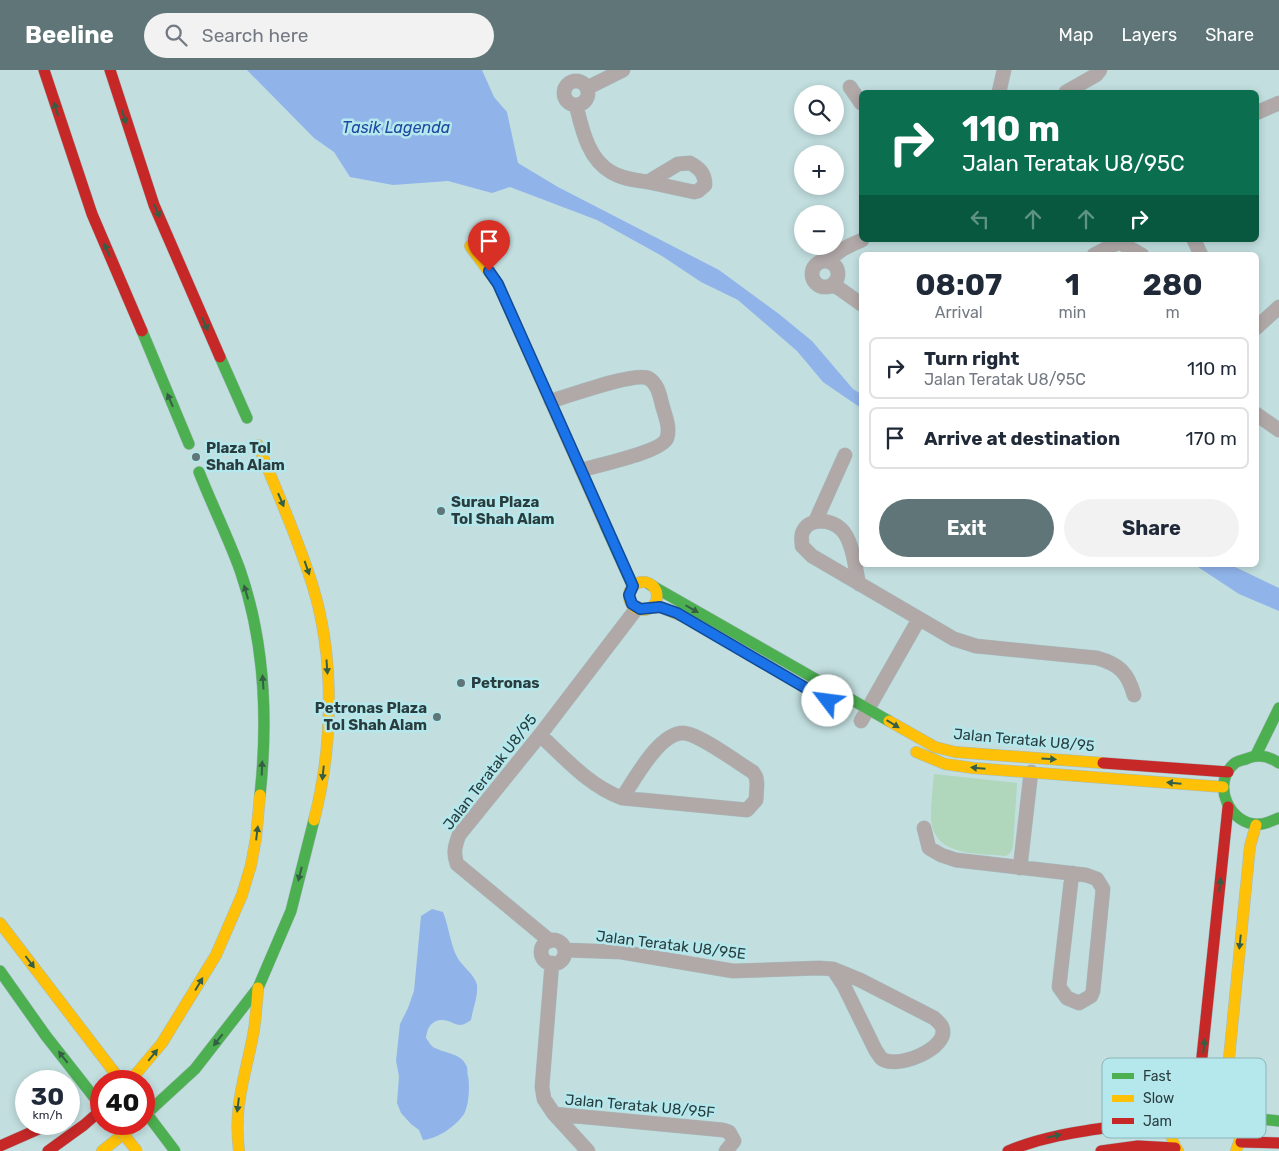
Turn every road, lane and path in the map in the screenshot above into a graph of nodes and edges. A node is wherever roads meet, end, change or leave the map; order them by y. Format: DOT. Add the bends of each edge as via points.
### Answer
graph roads {
  1 [pos="44,70"];
  2 [pos="110,70"];
  3 [pos="623,70"];
  4 [pos="1004,70"];
  5 [pos="1100,70"];
  6 [pos="607,74"];
  7 [pos="850,87"];
  8 [pos="588,88"];
  9 [pos="999,90"];
  10 [pos="1070,90"];
  11 [pos="859,99"];
  12 [pos="1279,103"];
  13 [pos="576,105"];
  14 [pos="1259,113"];
  15 [pos="648,182"];
  16 [pos="859,241"];
  17 [pos="1118,242"];
  18 [pos="1122,242"];
  19 [pos="470,246"];
  20 [pos="1100,252"];
  21 [pos="1137,252"];
  22 [pos="830,262"];
  23 [pos="833,284"];
  24 [pos="859,303"];
  25 [pos="1279,307"];
  26 [pos="1259,325"];
  27 [pos="551,401"];
  28 [pos="1259,416"];
  29 [pos="247,418"];
  30 [pos="1279,430"];
  31 [pos="188,444"];
  32 [pos="258,446"];
  33 [pos="845,456"];
  34 [pos="582,470"];
  35 [pos="200,472"];
  36 [pos="815,522"];
  37 [pos="649,584"];
  38 [pos="859,584"];
  39 [pos="633,586"];
  40 [pos="643,608"];
  41 [pos="919,620"];
  42 [pos="694,623"];
  43 [pos="1134,695"];
  44 [pos="1279,708"];
  45 [pos="863,718"];
  46 [pos="540,735"];
  47 [pos="904,745"];
  48 [pos="1256,755"];
  49 [pos="1279,763"];
  50 [pos="1031,772"];
  51 [pos="1228,772"];
  52 [pos="1223,787"];
  53 [pos="622,798"];
  54 [pos="1228,807"];
  55 [pos="1279,818"];
  56 [pos="1256,825"];
  57 [pos="924,828"];
  58 [pos="1020,868"];
  59 [pos="1072,874"];
  60 [pos="0,923"];
  61 [pos="550,940"];
  62 [pos="565,950"];
  63 [pos="552,963"];
  64 [pos="834,969"];
  65 [pos="0,971"];
  66 [pos="258,988"];
  67 [pos="1202,1058"];
  68 [pos="1228,1058"];
  69 [pos="113,1070"];
  70 [pos="139,1070"];
  71 [pos="90,1095"];
  72 [pos="155,1106"];
  73 [pos="554,1114"];
  74 [pos="90,1117"];
  75 [pos="1266,1120"];
  76 [pos="1279,1121"];
  77 [pos="155,1125"];
  78 [pos="1102,1129"];
  79 [pos="27,1135"];
  80 [pos="122,1135"];
  81 [pos="124,1135"];
  82 [pos="128,1135"];
  83 [pos="1171,1138"];
  84 [pos="1279,1143"];
  85 [pos="0,1146"];
  86 [pos="1238,1146"];
  87 [pos="1176,1150"];
  88 [pos="48,1151"];
  89 [pos="102,1151"];
  90 [pos="117,1151"];
  91 [pos="137,1151"];
  92 [pos="175,1151"];
  93 [pos="238,1151"];
  94 [pos="588,1151"];
  95 [pos="726,1151"];
  96 [pos="1008,1151"];
  97 [pos="1101,1151"];
  31 -- 1 [label="main road, one-way" via="88,205"];
  2 -- 29 [label="main road, one-way" via="154,205"];
  3 -- 6 [label="street"];
  4 -- 9 [label="street"];
  5 -- 10 [label="street"];
  6 -- 8 [label="street"];
  7 -- 11 [label="street"];
  8 -- 13 [label="street" via="586,101"];
  8 -- 13 [label="street" via="578,81 566,85 564,97"];
  12 -- 14 [label="street"];
  13 -- 15 [label="street" via="585,138 598,160 610,172"];
  16 -- 22 [label="street" via="841,250"];
  17 -- 20 [label="street"];
  18 -- 21 [label="street"];
  19 -- 27 [label="main road" via="498,284"];
  22 -- 23 [label="street" via="838,272"];
  22 -- 23 [label="street" via="818,262 812,277 821,286"];
  23 -- 24 [label="street"];
  25 -- 26 [label="street"];
  27 -- 34 [label="main road"];
  27 -- 34 [label="street" via="630,377 647,378 657,387 668,426 663,444 652,451"];
  28 -- 30 [label="street"];
  32 -- 66 [label="main road, one-way" via="313,587 321,619 329,685 321,793 291,911"];
  33 -- 36 [label="street"];
  34 -- 39 [label="main road"];
  70 -- 35 [label="main road, one-way" via="162,1043 216,955 242,895 256,838 264,699 258,639 240,571"];
  36 -- 38 [label="street" via="829,522 841,528 851,548"];
  36 -- 38 [label="street" via="801,534 804,549"];
  37 -- 39 [label="main road" via="640,582"];
  37 -- 40 [label="main road" via="654,588 656,598 654,604"];
  37 -- 45 [label="main road, Jalan Teratak U8/95, one-way"];
  38 -- 41 [label="street"];
  39 -- 40 [label="main road" via="629,598 632,604"];
  40 -- 42 [label="main road" via="660,607"];
  40 -- 46 [label="street, Jalan Teratak U8/95"];
  41 -- 43 [label="street" via="954,639 976,646 1107,661 1130,680"];
  41 -- 45 [label="street"];
  44 -- 48 [label="main road"];
  45 -- 51 [label="main road, Jalan Teratak U8/95, one-way" via="935,747 956,752"];
  46 -- 53 [label="street" via="596,785"];
  46 -- 61 [label="street, Jalan Teratak U8/95" via="459,835 454,855 457,864"];
  50 -- 47 [label="main road, Jalan Teratak U8/95, one-way" via="945,764"];
  48 -- 49 [label="main road"];
  48 -- 51 [label="main road" via="1236,763"];
  52 -- 50 [label="main road, Jalan Teratak U8/95, one-way"];
  50 -- 58 [label="street"];
  51 -- 52 [label="main road"];
  52 -- 54 [label="main road"];
  53 -- 53 [label="street" via="659,745 670,736 684,733 696,736 756,777 756,800 747,810"];
  54 -- 56 [label="main road" via="1244,822"];
  67 -- 54 [label="main road, one-way"];
  55 -- 56 [label="main road" via="1268,824"];
  56 -- 68 [label="main road, one-way" via="1250,846"];
  57 -- 58 [label="street" via="929,848 940,855"];
  58 -- 59 [label="street"];
  59 -- 59 [label="street" via="1097,879 1103,889 1094,991 1079,1003 1067,998 1059,986"];
  60 -- 69 [label="main road, one-way"];
  61 -- 62 [label="street" via="560,942"];
  61 -- 63 [label="street" via="542,953 545,960"];
  62 -- 63 [label="street" via="563,958"];
  62 -- 64 [label="street, Jalan Teratak U8/95E" via="630,953 733,971"];
  63 -- 73 [label="street, Jalan Teratak U8/95F" via="542,1087 544,1099"];
  64 -- 64 [label="street, Jalan Teratak U8/95E" via="882,1059 906,1061 938,1043 943,1032 934,1018"];
  71 -- 65 [label="main road, one-way"];
  66 -- 72 [label="main road, one-way" via="195,1069"];
  66 -- 93 [label="main road, one-way" via="254,1031 237,1110"];
  73 -- 94 [label="street, Jalan Teratak U8/95F"];
  73 -- 95 [label="street, Jalan Teratak U8/95F" via="723,1130 729,1132 734,1141"];
  74 -- 88 [label="main road"];
  75 -- 76 [label="main road"];
  77 -- 92 [label="main road, bridge"];
  96 -- 78 [label="main road, one-way" via="1060,1135"];
  79 -- 85 [label="main road"];
  80 -- 89 [label="main road"];
  81 -- 91 [label="main road, bridge"];
  82 -- 90 [label="main road"];
  83 -- 87 [label="main road"];
  84 -- 86 [label="main road"];
  87 -- 97 [label="main road" via="1148,1146"];
}
